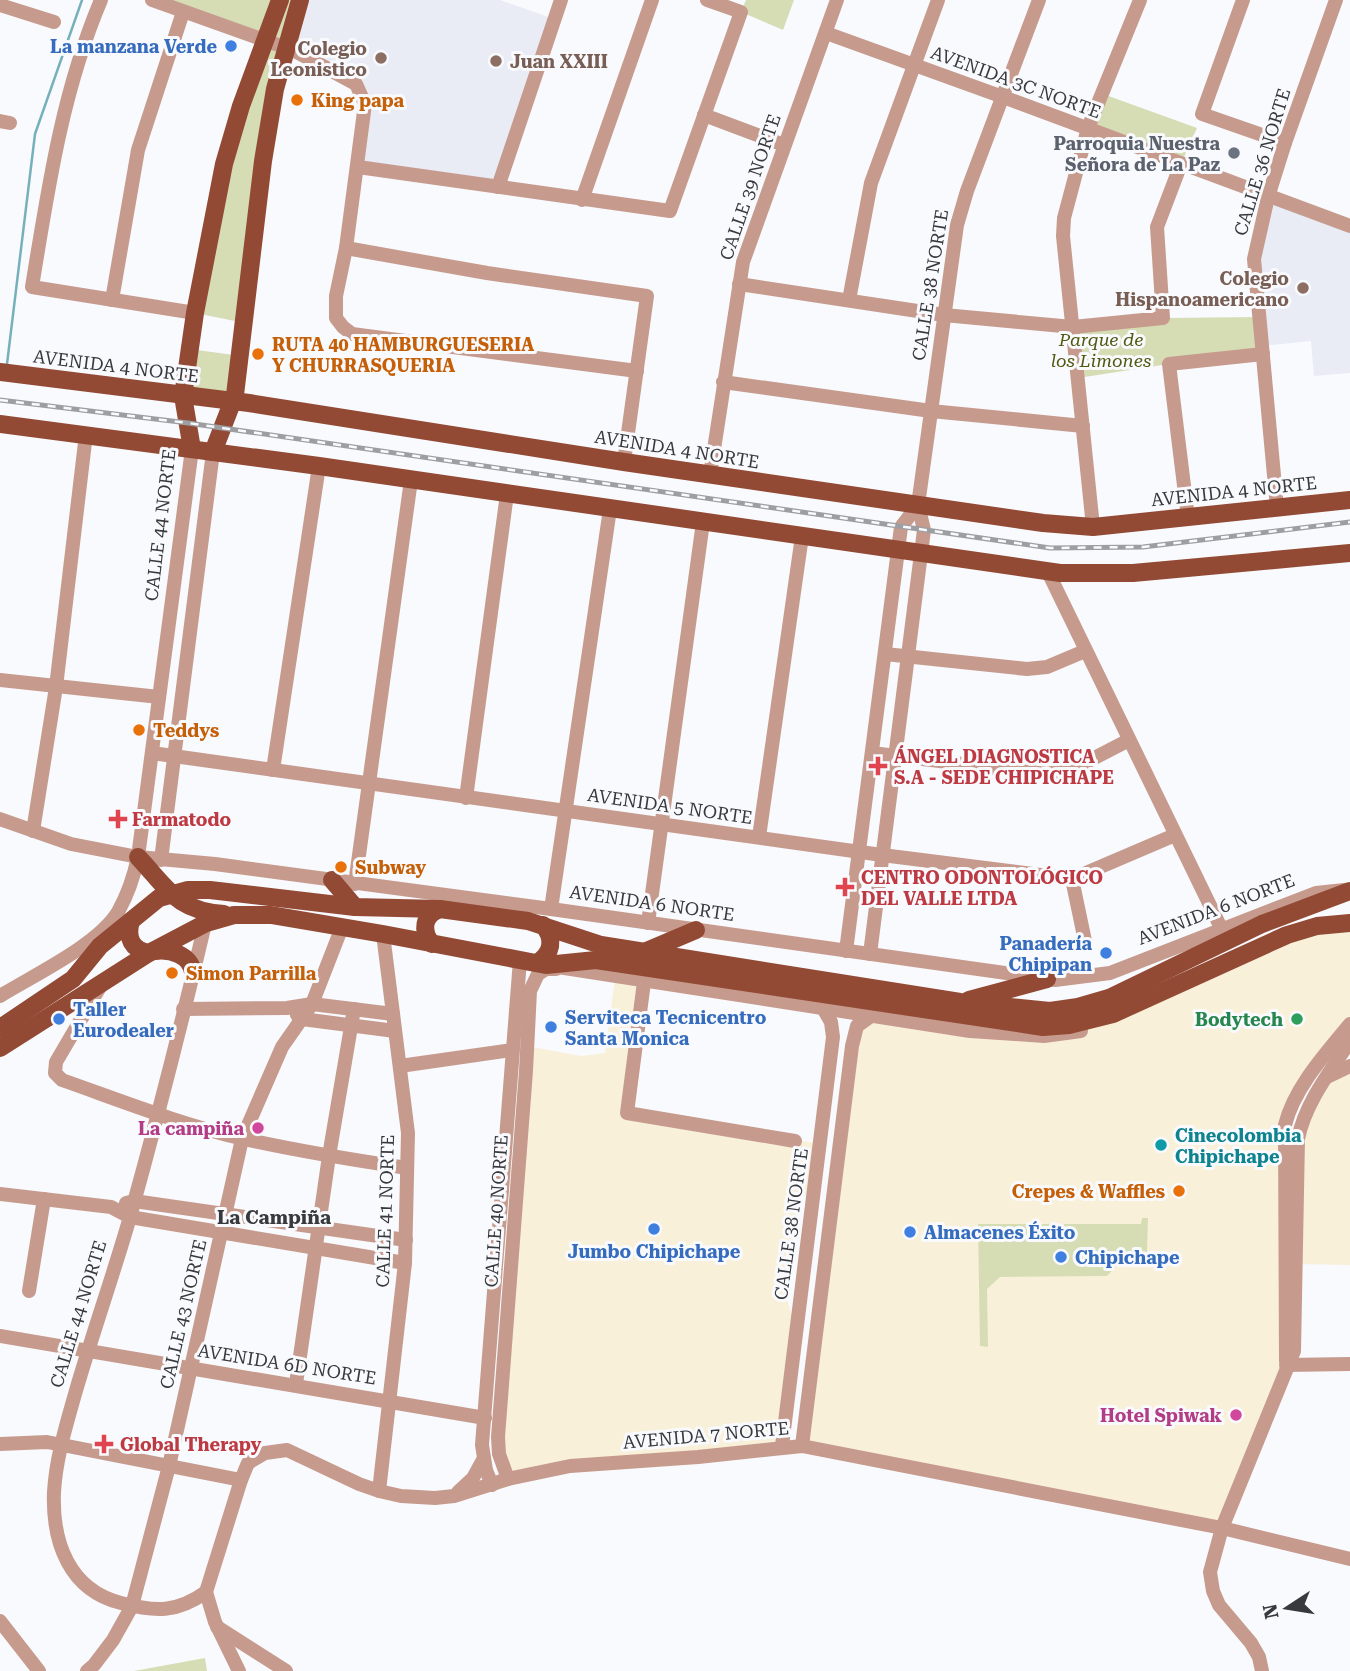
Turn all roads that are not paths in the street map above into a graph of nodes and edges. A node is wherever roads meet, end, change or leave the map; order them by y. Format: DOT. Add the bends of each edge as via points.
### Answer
graph roads {
  1 [pos="102,0"];
  2 [pos="152,0"];
  3 [pos="280,0"];
  4 [pos="300,0"];
  5 [pos="561,0"];
  6 [pos="652,0"];
  7 [pos="707,0"];
  8 [pos="836,0"];
  9 [pos="938,0"];
  10 [pos="1039,0"];
  11 [pos="1140,0"];
  12 [pos="1243,0"];
  13 [pos="1336,0"];
  14 [pos="0,5"];
  15 [pos="183,12"];
  16 [pos="54,22"];
  17 [pos="826,33"];
  18 [pos="266,41"];
  19 [pos="285,48"];
  20 [pos="914,65"];
  21 [pos="1003,97"];
  22 [pos="704,115"];
  23 [pos="1088,128"];
  24 [pos="1285,143"];
  25 [pos="784,145"];
  26 [pos="1181,164"];
  27 [pos="358,167"];
  28 [pos="498,187"];
  29 [pos="1269,197"];
  30 [pos="582,200"];
  31 [pos="1350,226"];
  32 [pos="346,248"];
  33 [pos="739,284"];
  34 [pos="112,300"];
  35 [pos="849,300"];
  36 [pos="195,313"];
  37 [pos="944,315"];
  38 [pos="1073,327"];
  39 [pos="1263,354"];
  40 [pos="0,372"];
  41 [pos="637,372"];
  42 [pos="723,382"];
  43 [pos="183,397"];
  44 [pos="233,401"];
  45 [pos="930,411"];
  46 [pos="0,424"];
  47 [pos="1083,426"];
  48 [pos="86,434"];
  49 [pos="192,449"];
  50 [pos="213,452"];
  51 [pos="624,462"];
  52 [pos="319,466"];
  53 [pos="710,475"];
  54 [pos="411,480"];
  55 [pos="507,494"];
  56 [pos="1350,500"];
  57 [pos="918,505"];
  58 [pos="1277,508"];
  59 [pos="610,509"];
  60 [pos="1188,519"];
  61 [pos="703,522"];
  62 [pos="1093,527"];
  63 [pos="802,536"];
  64 [pos="898,550"];
  65 [pos="1350,552"];
  66 [pos="921,553"];
  67 [pos="1048,572"];
  68 [pos="1085,651"];
  69 [pos="885,654"];
  70 [pos="907,657"];
  71 [pos="0,680"];
  72 [pos="56,687"];
  73 [pos="159,697"];
  74 [pos="1129,740"];
  75 [pos="152,753"];
  76 [pos="872,753"];
  77 [pos="173,756"];
  78 [pos="895,757"];
  79 [pos="273,770"];
  80 [pos="369,785"];
  81 [pos="466,798"];
  82 [pos="566,811"];
  83 [pos="0,819"];
  84 [pos="662,824"];
  85 [pos="33,831"];
  86 [pos="1175,835"];
  87 [pos="759,837"];
  88 [pos="859,851"];
  89 [pos="882,855"];
  90 [pos="138,857"];
  91 [pos="161,860"];
  92 [pos="1072,879"];
  93 [pos="332,880"];
  94 [pos="355,884"];
  95 [pos="1349,891"];
  96 [pos="170,893"];
  97 [pos="355,907"];
  98 [pos="440,909"];
  99 [pos="234,915"];
  100 [pos="547,917"];
  101 [pos="131,920"];
  102 [pos="648,923"];
  103 [pos="1254,923"];
  104 [pos="1350,923"];
  105 [pos="205,925"];
  106 [pos="342,928"];
  107 [pos="696,930"];
  108 [pos="1222,930"];
  109 [pos="383,934"];
  110 [pos="1085,941"];
  111 [pos="432,944"];
  112 [pos="846,951"];
  113 [pos="152,952"];
  114 [pos="643,952"];
  115 [pos="870,954"];
  116 [pos="534,963"];
  117 [pos="564,969"];
  118 [pos="193,972"];
  119 [pos="1047,979"];
  120 [pos="644,982"];
  121 [pos="100,986"];
  122 [pos="0,996"];
  123 [pos="960,1002"];
  124 [pos="312,1004"];
  125 [pos="287,1008"];
  126 [pos="823,1008"];
  127 [pos="183,1009"];
  128 [pos="354,1009"];
  129 [pos="393,1014"];
  130 [pos="1113,1014"];
  131 [pos="871,1016"];
  132 [pos="302,1019"];
  133 [pos="1350,1024"];
  134 [pos="350,1025"];
  135 [pos="0,1028"];
  136 [pos="395,1031"];
  137 [pos="1345,1047"];
  138 [pos="0,1048"];
  139 [pos="512,1050"];
  140 [pos="400,1066"];
  141 [pos="1350,1066"];
  142 [pos="1326,1077"];
  143 [pos="156,1114"];
  144 [pos="242,1139"];
  145 [pos="795,1141"];
  146 [pos="329,1156"];
  147 [pos="818,1165"];
  148 [pos="407,1168"];
  149 [pos="836,1168"];
  150 [pos="816,1186"];
  151 [pos="833,1191"];
  152 [pos="0,1194"];
  153 [pos="44,1199"];
  154 [pos="134,1201"];
  155 [pos="111,1207"];
  156 [pos="225,1214"];
  157 [pos="130,1217"];
  158 [pos="319,1228"];
  159 [pos="221,1233"];
  160 [pos="406,1240"];
  161 [pos="316,1248"];
  162 [pos="405,1263"];
  163 [pos="29,1291"];
  164 [pos="0,1336"];
  165 [pos="88,1351"];
  166 [pos="1350,1364"];
  167 [pos="1286,1366"];
  168 [pos="191,1368"];
  169 [pos="296,1384"];
  170 [pos="391,1400"];
  171 [pos="485,1418"];
  172 [pos="0,1444"];
  173 [pos="61,1444"];
  174 [pos="782,1446"];
  175 [pos="802,1446"];
  176 [pos="484,1458"];
  177 [pos="169,1466"];
  178 [pos="508,1479"];
  179 [pos="241,1480"];
  180 [pos="492,1485"];
  181 [pos="379,1491"];
  182 [pos="454,1496"];
  183 [pos="1222,1528"];
  184 [pos="1350,1559"];
  185 [pos="206,1592"];
  186 [pos="132,1606"];
  187 [pos="0,1621"];
  188 [pos="217,1627"];
  189 [pos="39,1671"];
  190 [pos="87,1671"];
  191 [pos="239,1671"];
  192 [pos="286,1671"];
  193 [pos="1262,1671"];
  1 -- 34 [label="street" via="86,35 62,114 32,287"];
  2 -- 15 [label="street"];
  3 -- 18 [label="main road, CALLE 44 NORTE"];
  4 -- 19 [label="main road"];
  5 -- 28 [label="street"];
  6 -- 30 [label="street"];
  7 -- 22 [label="street" via="741,12"];
  8 -- 17 [label="street, CALLE 39 NORTE"];
  9 -- 20 [label="street"];
  10 -- 21 [label="street, CALLE 38 NORTE"];
  11 -- 23 [label="street"];
  12 -- 24 [label="street" via="1202,114"];
  13 -- 24 [label="street, CALLE 36 NORTE"];
  14 -- 16 [label="street"];
  15 -- 18 [label="street"];
  15 -- 34 [label="street" via="138,150"];
  17 -- 20 [label="street, AVENIDA 3C NORTE"];
  17 -- 25 [label="street, CALLE 39 NORTE"];
  18 -- 19 [label="street"];
  18 -- 36 [label="main road, CALLE 44 NORTE" via="224,164"];
  19 -- 27 [label="street" via="356,85 365,104"];
  19 -- 44 [label="main road" via="263,161"];
  20 -- 21 [label="street, AVENIDA 3C NORTE"];
  20 -- 35 [label="street" via="871,183"];
  21 -- 23 [label="street, AVENIDA 3C NORTE"];
  21 -- 37 [label="street, CALLE 38 NORTE" via="957,225"];
  22 -- 25 [label="street"];
  22 -- 30 [label="street" via="670,211"];
  23 -- 26 [label="street, AVENIDA 3C NORTE"];
  23 -- 38 [label="street" via="1064,218"];
  24 -- 29 [label="street, CALLE 36 NORTE"];
  25 -- 33 [label="street, CALLE 39 NORTE"];
  26 -- 29 [label="street, AVENIDA 3C NORTE"];
  26 -- 38 [label="street" via="1157,227 1161,318"];
  27 -- 28 [label="street"];
  27 -- 32 [label="street"];
  28 -- 30 [label="street"];
  29 -- 31 [label="street, AVENIDA 3C NORTE"];
  29 -- 39 [label="street, CALLE 36 NORTE" via="1254,259"];
  32 -- 41 [label="street" via="336,296 337,318 352,334"];
  32 -- 41 [label="street" via="647,296"];
  33 -- 35 [label="street"];
  33 -- 42 [label="street, CALLE 39 NORTE"];
  34 -- 36 [label="street"];
  35 -- 37 [label="street"];
  36 -- 43 [label="main road, CALLE 44 NORTE"];
  37 -- 38 [label="street"];
  37 -- 45 [label="street, CALLE 38 NORTE"];
  38 -- 47 [label="street"];
  39 -- 58 [label="street, CALLE 36 NORTE"];
  39 -- 60 [label="street" via="1169,364"];
  40 -- 43 [label="main road, AVENIDA 4 NORTE"];
  41 -- 51 [label="street"];
  42 -- 45 [label="street"];
  42 -- 53 [label="street, CALLE 39 NORTE"];
  43 -- 44 [label="main road, AVENIDA 4 NORTE"];
  43 -- 49 [label="main road, CALLE 44 NORTE"];
  44 -- 50 [label="main road"];
  44 -- 51 [label="main road, AVENIDA 4 NORTE"];
  45 -- 47 [label="street"];
  45 -- 57 [label="street, CALLE 38 NORTE"];
  46 -- 48 [label="main road"];
  47 -- 62 [label="street"];
  48 -- 49 [label="main road"];
  48 -- 72 [label="street"];
  49 -- 50 [label="main road"];
  49 -- 73 [label="street, CALLE 44 NORTE"];
  50 -- 52 [label="main road"];
  50 -- 77 [label="street"];
  51 -- 53 [label="main road, AVENIDA 4 NORTE"];
  52 -- 54 [label="main road"];
  52 -- 79 [label="street"];
  53 -- 57 [label="main road, AVENIDA 4 NORTE"];
  54 -- 55 [label="main road"];
  54 -- 80 [label="street"];
  55 -- 59 [label="main road"];
  55 -- 81 [label="street"];
  56 -- 58 [label="main road, AVENIDA 4 NORTE"];
  57 -- 62 [label="main road, AVENIDA 4 NORTE"];
  57 -- 64 [label="street, CALLE 38 NORTE" via="901,527"];
  57 -- 66 [label="street, CALLE 38 NORTE" via="924,530"];
  58 -- 60 [label="main road, AVENIDA 4 NORTE"];
  59 -- 61 [label="main road"];
  59 -- 82 [label="street"];
  60 -- 62 [label="main road, AVENIDA 4 NORTE"];
  61 -- 63 [label="main road"];
  61 -- 84 [label="street"];
  63 -- 64 [label="main road"];
  63 -- 87 [label="street"];
  64 -- 66 [label="main road"];
  64 -- 69 [label="street, CALLE 38 NORTE"];
  65 -- 67 [label="main road" via="1133,573"];
  66 -- 67 [label="main road"];
  66 -- 70 [label="street, CALLE 38 NORTE"];
  67 -- 68 [label="street"];
  68 -- 70 [label="street" via="1046,667 1027,669"];
  68 -- 74 [label="street"];
  69 -- 70 [label="street"];
  69 -- 76 [label="street, CALLE 38 NORTE"];
  70 -- 78 [label="street, CALLE 38 NORTE"];
  71 -- 72 [label="street"];
  72 -- 73 [label="street"];
  72 -- 85 [label="street"];
  73 -- 75 [label="street, CALLE 44 NORTE"];
  74 -- 78 [label="street" via="1077,766 1047,774"];
  74 -- 86 [label="street"];
  75 -- 77 [label="street, AVENIDA 5 NORTE"];
  75 -- 90 [label="street, CALLE 44 NORTE"];
  76 -- 78 [label="street"];
  76 -- 88 [label="street, CALLE 38 NORTE"];
  77 -- 79 [label="street, AVENIDA 5 NORTE"];
  77 -- 91 [label="street"];
  78 -- 89 [label="street, CALLE 38 NORTE"];
  79 -- 80 [label="street, AVENIDA 5 NORTE"];
  80 -- 81 [label="street, AVENIDA 5 NORTE"];
  80 -- 94 [label="street"];
  81 -- 82 [label="street, AVENIDA 5 NORTE"];
  82 -- 84 [label="street, AVENIDA 5 NORTE"];
  82 -- 100 [label="street"];
  83 -- 85 [label="street"];
  84 -- 87 [label="street, AVENIDA 5 NORTE"];
  84 -- 102 [label="street"];
  85 -- 90 [label="street"];
  86 -- 92 [label="street"];
  86 -- 108 [label="street"];
  87 -- 88 [label="street, AVENIDA 5 NORTE"];
  88 -- 89 [label="street, AVENIDA 5 NORTE"];
  88 -- 112 [label="street, CALLE 38 NORTE"];
  89 -- 92 [label="street, AVENIDA 5 NORTE"];
  89 -- 115 [label="street, CALLE 38 NORTE"];
  90 -- 91 [label="street, AVENIDA 6 NORTE"];
  90 -- 96 [label="main road"];
  90 -- 122 [label="street" via="131,886 102,931"];
  91 -- 93 [label="street, AVENIDA 6 NORTE"];
  92 -- 110 [label="street"];
  93 -- 94 [label="street, AVENIDA 6 NORTE"];
  93 -- 97 [label="main road"];
  94 -- 100 [label="street, AVENIDA 6 NORTE"];
  95 -- 103 [label="main road, AVENIDA 6 NORTE"];
  96 -- 97 [label="main road, AVENIDA 6 NORTE" via="199,889"];
  96 -- 99 [label="main road" via="201,912"];
  96 -- 101 [label="main road, AVENIDA 6 NORTE"];
  97 -- 98 [label="main road, AVENIDA 6 NORTE"];
  98 -- 100 [label="main road, AVENIDA 6 NORTE" via="528,921"];
  98 -- 111 [label="main road" via="425,923"];
  99 -- 105 [label="main road"];
  99 -- 106 [label="main road" via="271,915"];
  100 -- 102 [label="street, AVENIDA 6 NORTE"];
  100 -- 114 [label="main road, AVENIDA 6 NORTE" via="588,942"];
  100 -- 116 [label="main road" via="551,946"];
  101 -- 113 [label="main road" via="130,939 140,951"];
  101 -- 135 [label="main road, AVENIDA 6 NORTE" via="100,946 73,979"];
  102 -- 107 [label="street, AVENIDA 6 NORTE"];
  103 -- 108 [label="street, AVENIDA 6 NORTE"];
  103 -- 123 [label="main road, AVENIDA 6 NORTE" via="1088,1005 1041,1011"];
  104 -- 130 [label="main road" via="1287,935"];
  105 -- 113 [label="main road"];
  105 -- 118 [label="street, CALLE 44 NORTE"];
  106 -- 109 [label="main road"];
  106 -- 124 [label="street, CALLE 43 NORTE"];
  107 -- 112 [label="street, AVENIDA 6 NORTE"];
  107 -- 114 [label="main road"];
  108 -- 119 [label="street, AVENIDA 6 NORTE" via="1111,974"];
  109 -- 111 [label="main road"];
  109 -- 129 [label="street, CALLE 41 NORTE"];
  111 -- 116 [label="main road"];
  112 -- 115 [label="street, AVENIDA 6 NORTE"];
  113 -- 118 [label="main road" via="164,950 185,958"];
  113 -- 121 [label="main road"];
  114 -- 123 [label="main road, AVENIDA 6 NORTE"];
  115 -- 119 [label="street, AVENIDA 6 NORTE"];
  116 -- 117 [label="street"];
  116 -- 130 [label="main road" via="596,960 1033,1027 1069,1025"];
  116 -- 139 [label="street, CALLE 40 NORTE"];
  117 -- 120 [label="street"];
  117 -- 178 [label="street, CALLE 40 NORTE" via="546,969 532,982 530,991 498,1437"];
  118 -- 127 [label="street, CALLE 44 NORTE"];
  119 -- 123 [label="main road"];
  120 -- 126 [label="street"];
  120 -- 145 [label="street" via="627,1113"];
  121 -- 138 [label="main road"];
  121 -- 143 [label="street" via="56,1062 55,1073 62,1080"];
  124 -- 125 [label="street"];
  124 -- 128 [label="street"];
  124 -- 132 [label="street, CALLE 43 NORTE"];
  125 -- 127 [label="street"];
  125 -- 132 [label="street"];
  126 -- 131 [label="street"];
  126 -- 147 [label="street, CALLE 38 NORTE" via="833,1037"];
  127 -- 143 [label="street, CALLE 44 NORTE"];
  128 -- 129 [label="street"];
  128 -- 134 [label="street"];
  129 -- 136 [label="street, CALLE 41 NORTE"];
  130 -- 131 [label="street" via="1082,1030 1044,1036 970,1031"];
  131 -- 149 [label="street, CALLE 38 NORTE" via="860,1022 855,1033"];
  132 -- 134 [label="street"];
  132 -- 144 [label="street, CALLE 43 NORTE" via="282,1047"];
  133 -- 137 [label="street"];
  134 -- 136 [label="street"];
  134 -- 146 [label="street"];
  136 -- 140 [label="street, CALLE 41 NORTE"];
  137 -- 142 [label="street"];
  137 -- 167 [label="street" via="1300,1091 1285,1125"];
  139 -- 140 [label="street"];
  139 -- 171 [label="street, CALLE 40 NORTE"];
  140 -- 148 [label="street, CALLE 41 NORTE"];
  141 -- 142 [label="street"];
  142 -- 167 [label="street" via="1307,1108 1298,1139 1294,1351"];
  143 -- 144 [label="street"];
  143 -- 154 [label="street, CALLE 44 NORTE"];
  144 -- 146 [label="street"];
  144 -- 156 [label="street, CALLE 43 NORTE"];
  146 -- 148 [label="street"];
  146 -- 158 [label="street"];
  147 -- 149 [label="street" via="826,1176"];
  147 -- 150 [label="street, CALLE 38 NORTE"];
  148 -- 160 [label="street, CALLE 41 NORTE"];
  149 -- 151 [label="street, CALLE 38 NORTE"];
  150 -- 151 [label="street" via="827,1181"];
  150 -- 174 [label="street, CALLE 38 NORTE"];
  151 -- 175 [label="street, CALLE 38 NORTE"];
  152 -- 153 [label="street"];
  153 -- 155 [label="street"];
  153 -- 163 [label="street"];
  154 -- 155 [label="street"];
  154 -- 156 [label="street"];
  154 -- 157 [label="street, CALLE 44 NORTE"];
  155 -- 157 [label="street"];
  156 -- 158 [label="street"];
  156 -- 159 [label="street, CALLE 43 NORTE"];
  157 -- 159 [label="street"];
  157 -- 165 [label="street, CALLE 44 NORTE"];
  158 -- 160 [label="street"];
  158 -- 161 [label="street"];
  159 -- 161 [label="street"];
  159 -- 168 [label="street, CALLE 43 NORTE"];
  160 -- 162 [label="street, CALLE 41 NORTE"];
  161 -- 162 [label="street"];
  161 -- 169 [label="street"];
  162 -- 170 [label="street, CALLE 41 NORTE"];
  164 -- 165 [label="street, AVENIDA 6D NORTE"];
  165 -- 168 [label="street, AVENIDA 6D NORTE"];
  165 -- 173 [label="street, CALLE 44 NORTE"];
  166 -- 167 [label="street"];
  167 -- 183 [label="street"];
  168 -- 169 [label="street, AVENIDA 6D NORTE"];
  168 -- 177 [label="street, CALLE 43 NORTE"];
  169 -- 170 [label="street, AVENIDA 6D NORTE"];
  170 -- 171 [label="street, AVENIDA 6D NORTE"];
  170 -- 181 [label="street, CALLE 41 NORTE"];
  171 -- 176 [label="street, CALLE 40 NORTE"];
  172 -- 173 [label="street"];
  173 -- 177 [label="street"];
  173 -- 186 [label="street, CALLE 44 NORTE" via="54,1493 59,1547 74,1575 93,1593"];
  174 -- 175 [label="street, AVENIDA 7 NORTE"];
  174 -- 178 [label="street, AVENIDA 7 NORTE" via="570,1466"];
  175 -- 183 [label="street, AVENIDA 7 NORTE"];
  176 -- 180 [label="street, CALLE 40 NORTE"];
  176 -- 182 [label="street" via="473,1478"];
  177 -- 179 [label="street"];
  177 -- 186 [label="street, CALLE 43 NORTE"];
  178 -- 180 [label="street, AVENIDA 7 NORTE"];
  179 -- 181 [label="street, AVENIDA 7 NORTE" via="248,1464 265,1453 287,1450"];
  179 -- 185 [label="street, AVENIDA 7 NORTE"];
  180 -- 182 [label="street, AVENIDA 7 NORTE"];
  181 -- 182 [label="street, AVENIDA 7 NORTE" via="420,1498"];
  183 -- 184 [label="street, AVENIDA 7 NORTE"];
  183 -- 193 [label="street" via="1210,1572 1213,1591 1251,1643"];
  185 -- 186 [label="street, CALLE 44 NORTE" via="189,1604 160,1610"];
  185 -- 188 [label="street"];
  186 -- 190 [label="street, CALLE 43 NORTE" via="113,1640"];
  187 -- 189 [label="street"];
  188 -- 191 [label="street"];
  188 -- 192 [label="street"];
}
